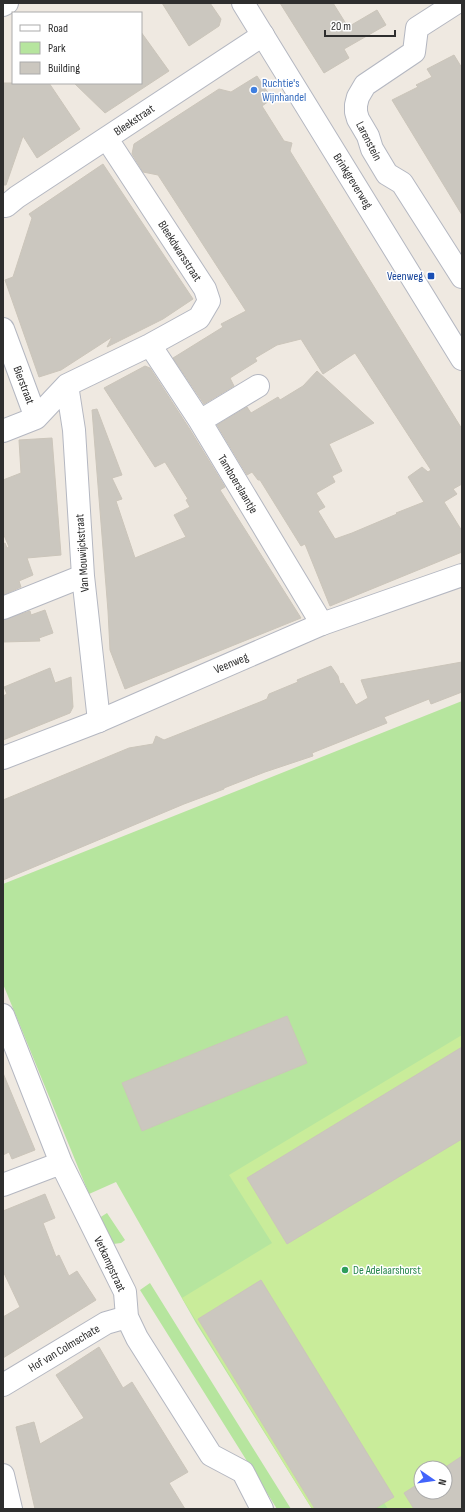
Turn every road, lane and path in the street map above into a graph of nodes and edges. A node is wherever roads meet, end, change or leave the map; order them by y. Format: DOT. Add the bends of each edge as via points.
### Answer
graph roads {
  1 [pos="6,3"];
  2 [pos="242,3"];
  3 [pos="456,3"];
  4 [pos="3,5"];
  5 [pos="263,35"];
  6 [pos="107,138"];
  7 [pos="4,209"];
  8 [pos="462,277"];
  9 [pos="3,329"];
  10 [pos="150,345"];
  11 [pos="462,359"];
  12 [pos="67,385"];
  13 [pos="258,386"];
  14 [pos="36,418"];
  15 [pos="200,421"];
  16 [pos="3,430"];
  17 [pos="462,575"];
  18 [pos="83,576"];
  19 [pos="3,608"];
  20 [pos="322,624"];
  21 [pos="99,721"];
  22 [pos="3,758"];
  23 [pos="3,1015"];
  24 [pos="61,1163"];
  25 [pos="3,1185"];
  26 [pos="127,1317"];
  27 [pos="3,1385"];
  28 [pos="3,1475"];
  29 [pos="11,1509"];
  30 [pos="262,1509"];
  1 -- 4 [label="street"];
  2 -- 5 [label="street, Brinkgreverweg"];
  3 -- 8 [label="street, Larenstein" via="417,28 414,52 365,85 358,97 356,112 372,149 387,174 402,183"];
  5 -- 6 [label="street, Bleekstraat"];
  5 -- 11 [label="street, Brinkgreverweg"];
  6 -- 7 [label="street, Bleekstraat" via="16,197"];
  6 -- 10 [label="street, Bleekdwarsstraat" via="206,289 209,302 199,318"];
  9 -- 14 [label="street, Bierstraat"];
  10 -- 12 [label="street, Bleekdwarsstraat"];
  10 -- 15 [label="street, Tamboerslaantje"];
  12 -- 14 [label="street"];
  12 -- 18 [label="street, Van Mouwijckstraat" via="74,430"];
  13 -- 15 [label="street"];
  14 -- 16 [label="street"];
  15 -- 20 [label="street, Tamboerslaantje"];
  17 -- 20 [label="street, Veenweg"];
  18 -- 19 [label="street"];
  18 -- 21 [label="street, Van Mouwijckstraat"];
  20 -- 21 [label="street, Veenweg"];
  21 -- 22 [label="street, Veenweg"];
  23 -- 24 [label="street, Vetkampstraat"];
  24 -- 25 [label="street"];
  24 -- 26 [label="street, Vetkampstraat" via="125,1292"];
  26 -- 27 [label="street, Hof van Colmschate" via="106,1323"];
  26 -- 30 [label="street, Vetkampstraat" via="137,1338 211,1455 243,1472"];
  28 -- 29 [label="street"];
}
